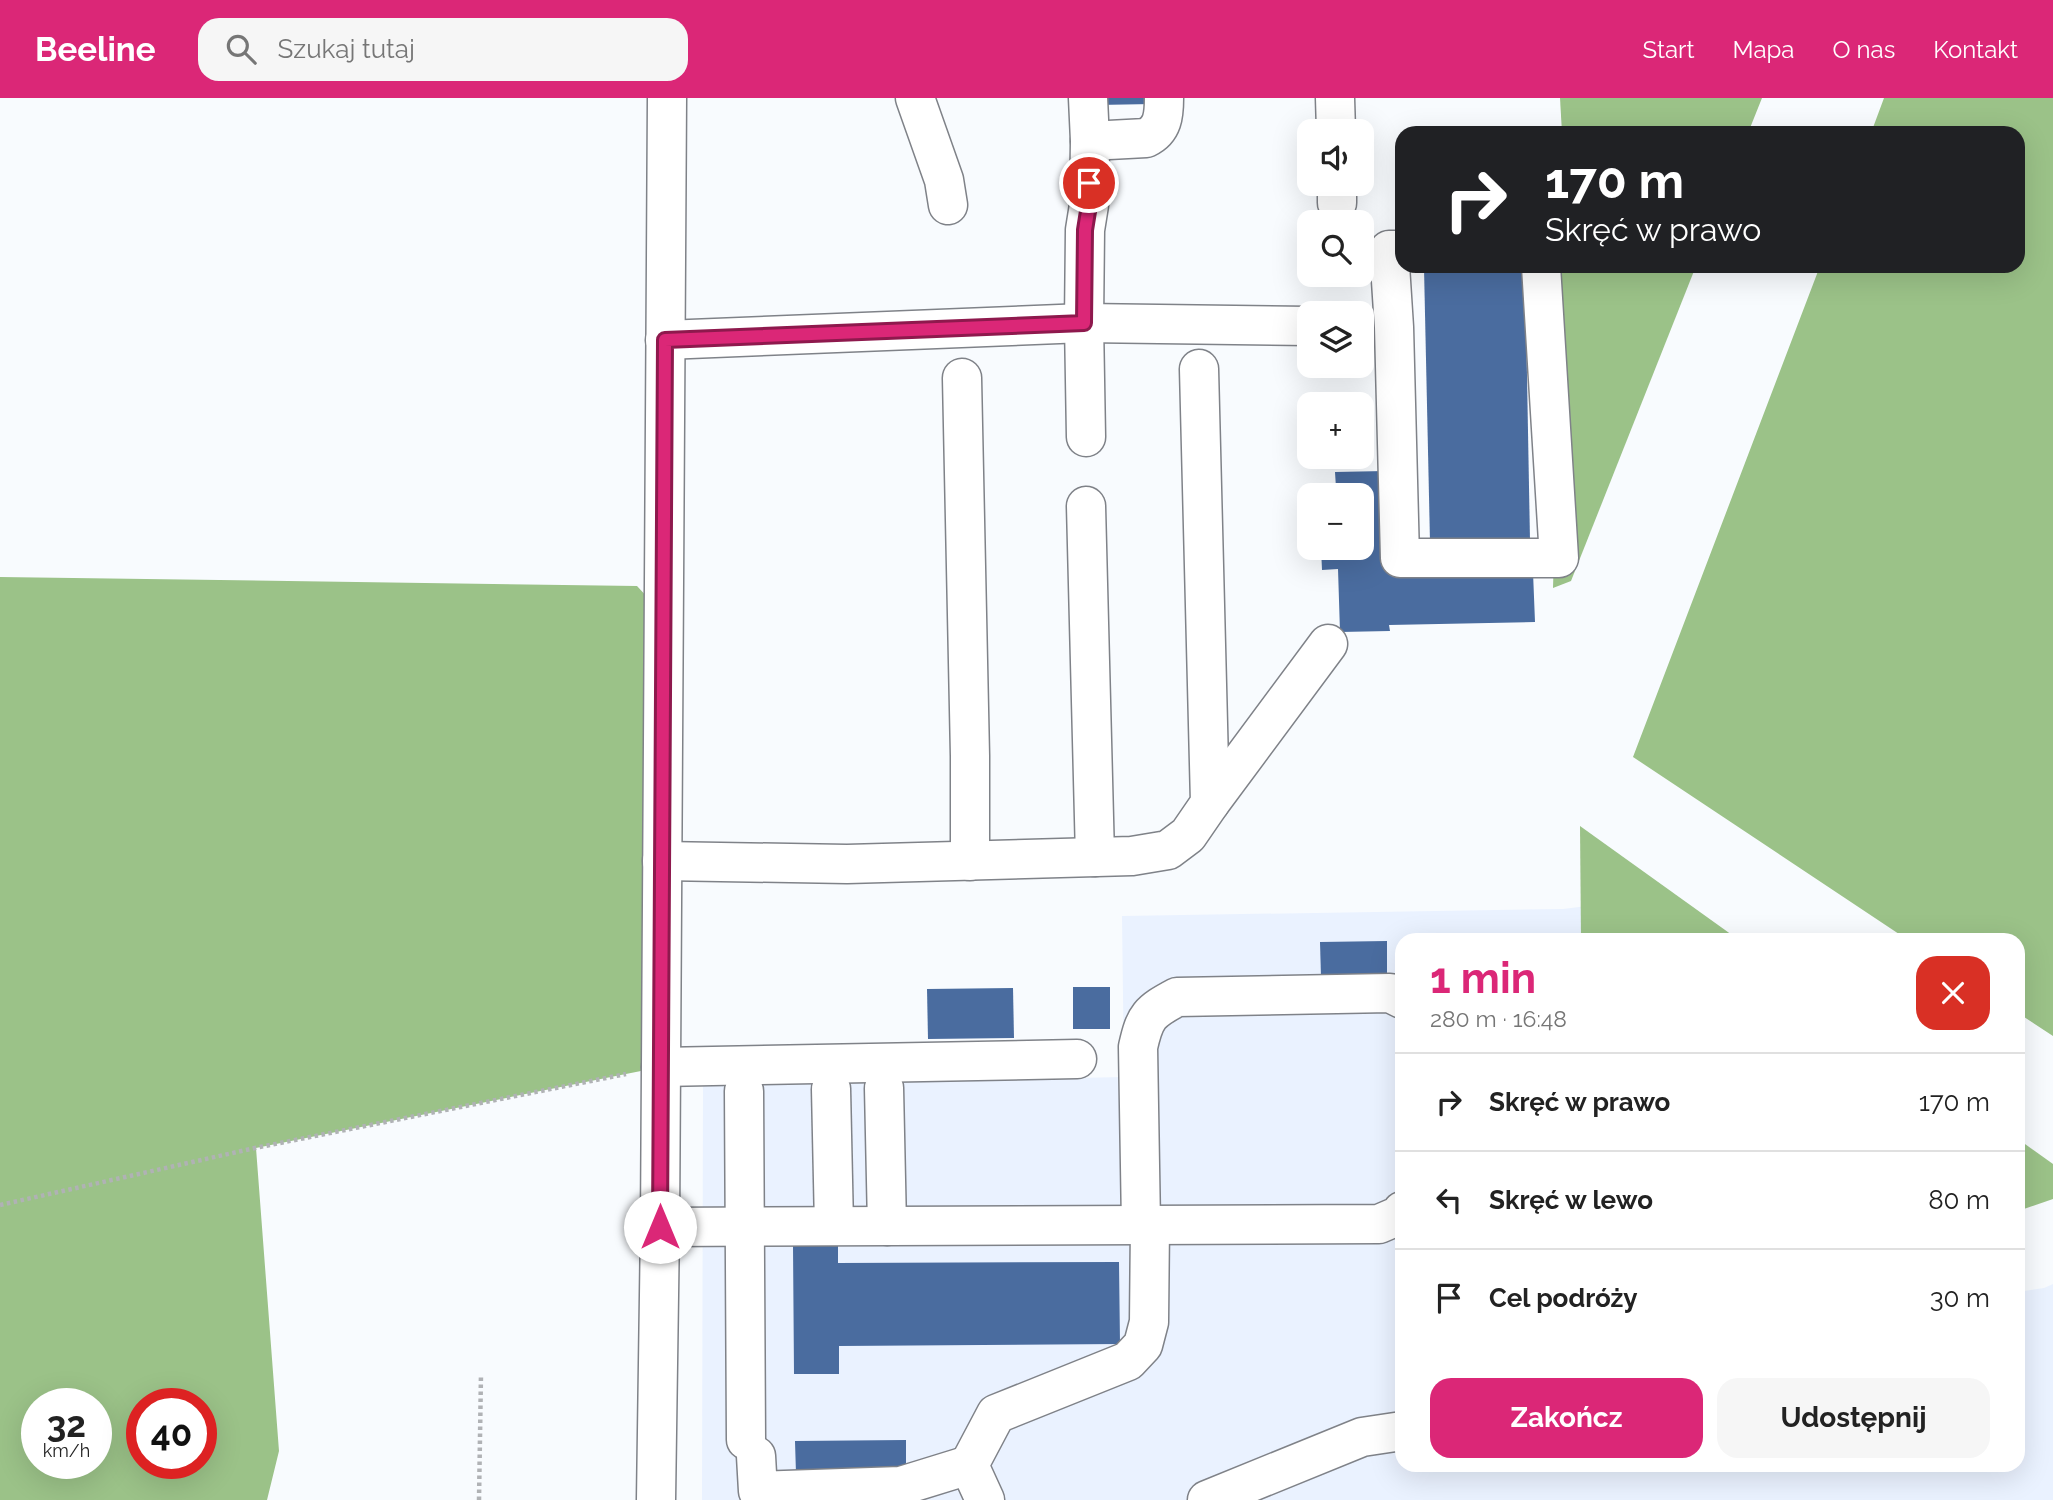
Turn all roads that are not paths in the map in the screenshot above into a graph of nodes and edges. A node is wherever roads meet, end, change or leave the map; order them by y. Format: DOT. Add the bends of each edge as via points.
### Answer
graph roads {
  1 [pos="667,98"];
  2 [pos="915,98"];
  3 [pos="1088,98"];
  4 [pos="1164,98"];
  5 [pos="1335,98"];
  6 [pos="1336,119"];
  7 [pos="1090,141"];
  8 [pos="948,205"];
  9 [pos="1395,250"];
  10 [pos="1541,273"];
  11 [pos="1084,323"];
  12 [pos="1297,326"];
  13 [pos="1378,327"];
  14 [pos="665,340"];
  15 [pos="1199,369"];
  16 [pos="962,378"];
  17 [pos="1086,437"];
  18 [pos="1086,506"];
  19 [pos="1328,644"];
  20 [pos="1209,803"];
  21 [pos="1096,858"];
  22 [pos="662,861"];
  23 [pos="970,861"];
  24 [pos="1395,996"];
  25 [pos="1077,1059"];
  26 [pos="661,1067"];
  27 [pos="884,1088"];
  28 [pos="831,1089"];
  29 [pos="744,1091"];
  30 [pos="1395,1217"];
  31 [pos="1146,1225"];
  32 [pos="834,1226"];
  33 [pos="887,1226"];
  34 [pos="660,1227"];
  35 [pos="745,1227"];
  36 [pos="1395,1432"];
  37 [pos="969,1465"];
  38 [pos="656,1500"];
  39 [pos="985,1500"];
  40 [pos="1208,1500"];
  1 -- 14 [label="street"];
  2 -- 8 [label="street" via="944,180"];
  3 -- 7 [label="street"];
  4 -- 7 [label="street" via="1163,120 1154,134"];
  5 -- 6 [label="street"];
  7 -- 11 [label="street"];
  9 -- 13 [label="street" via="1389,250"];
  10 -- 13 [label="street" via="1559,558 1400,558"];
  11 -- 12 [label="street"];
  11 -- 14 [label="street"];
  11 -- 17 [label="street"];
  14 -- 22 [label="street"];
  15 -- 20 [label="street"];
  16 -- 23 [label="street"];
  18 -- 21 [label="street"];
  19 -- 20 [label="street"];
  20 -- 21 [label="street" via="1188,835 1168,850"];
  21 -- 23 [label="street"];
  22 -- 23 [label="street"];
  22 -- 26 [label="street"];
  24 -- 31 [label="street" via="1177,997 1156,1009 1143,1025 1138,1047"];
  25 -- 26 [label="street"];
  26 -- 34 [label="street"];
  27 -- 33 [label="street"];
  28 -- 32 [label="street"];
  29 -- 35 [label="street"];
  30 -- 31 [label="street" via="1379,1224"];
  31 -- 33 [label="street"];
  31 -- 37 [label="street" via="1149,1322 1143,1345 1128,1361 996,1414"];
  32 -- 33 [label="street"];
  32 -- 35 [label="street"];
  34 -- 35 [label="street"];
  34 -- 38 [label="street"];
  35 -- 37 [label="street" via="751,1448 758,1491 901,1486"];
  36 -- 40 [label="street" via="1362,1437"];
  37 -- 39 [label="street"];
}
